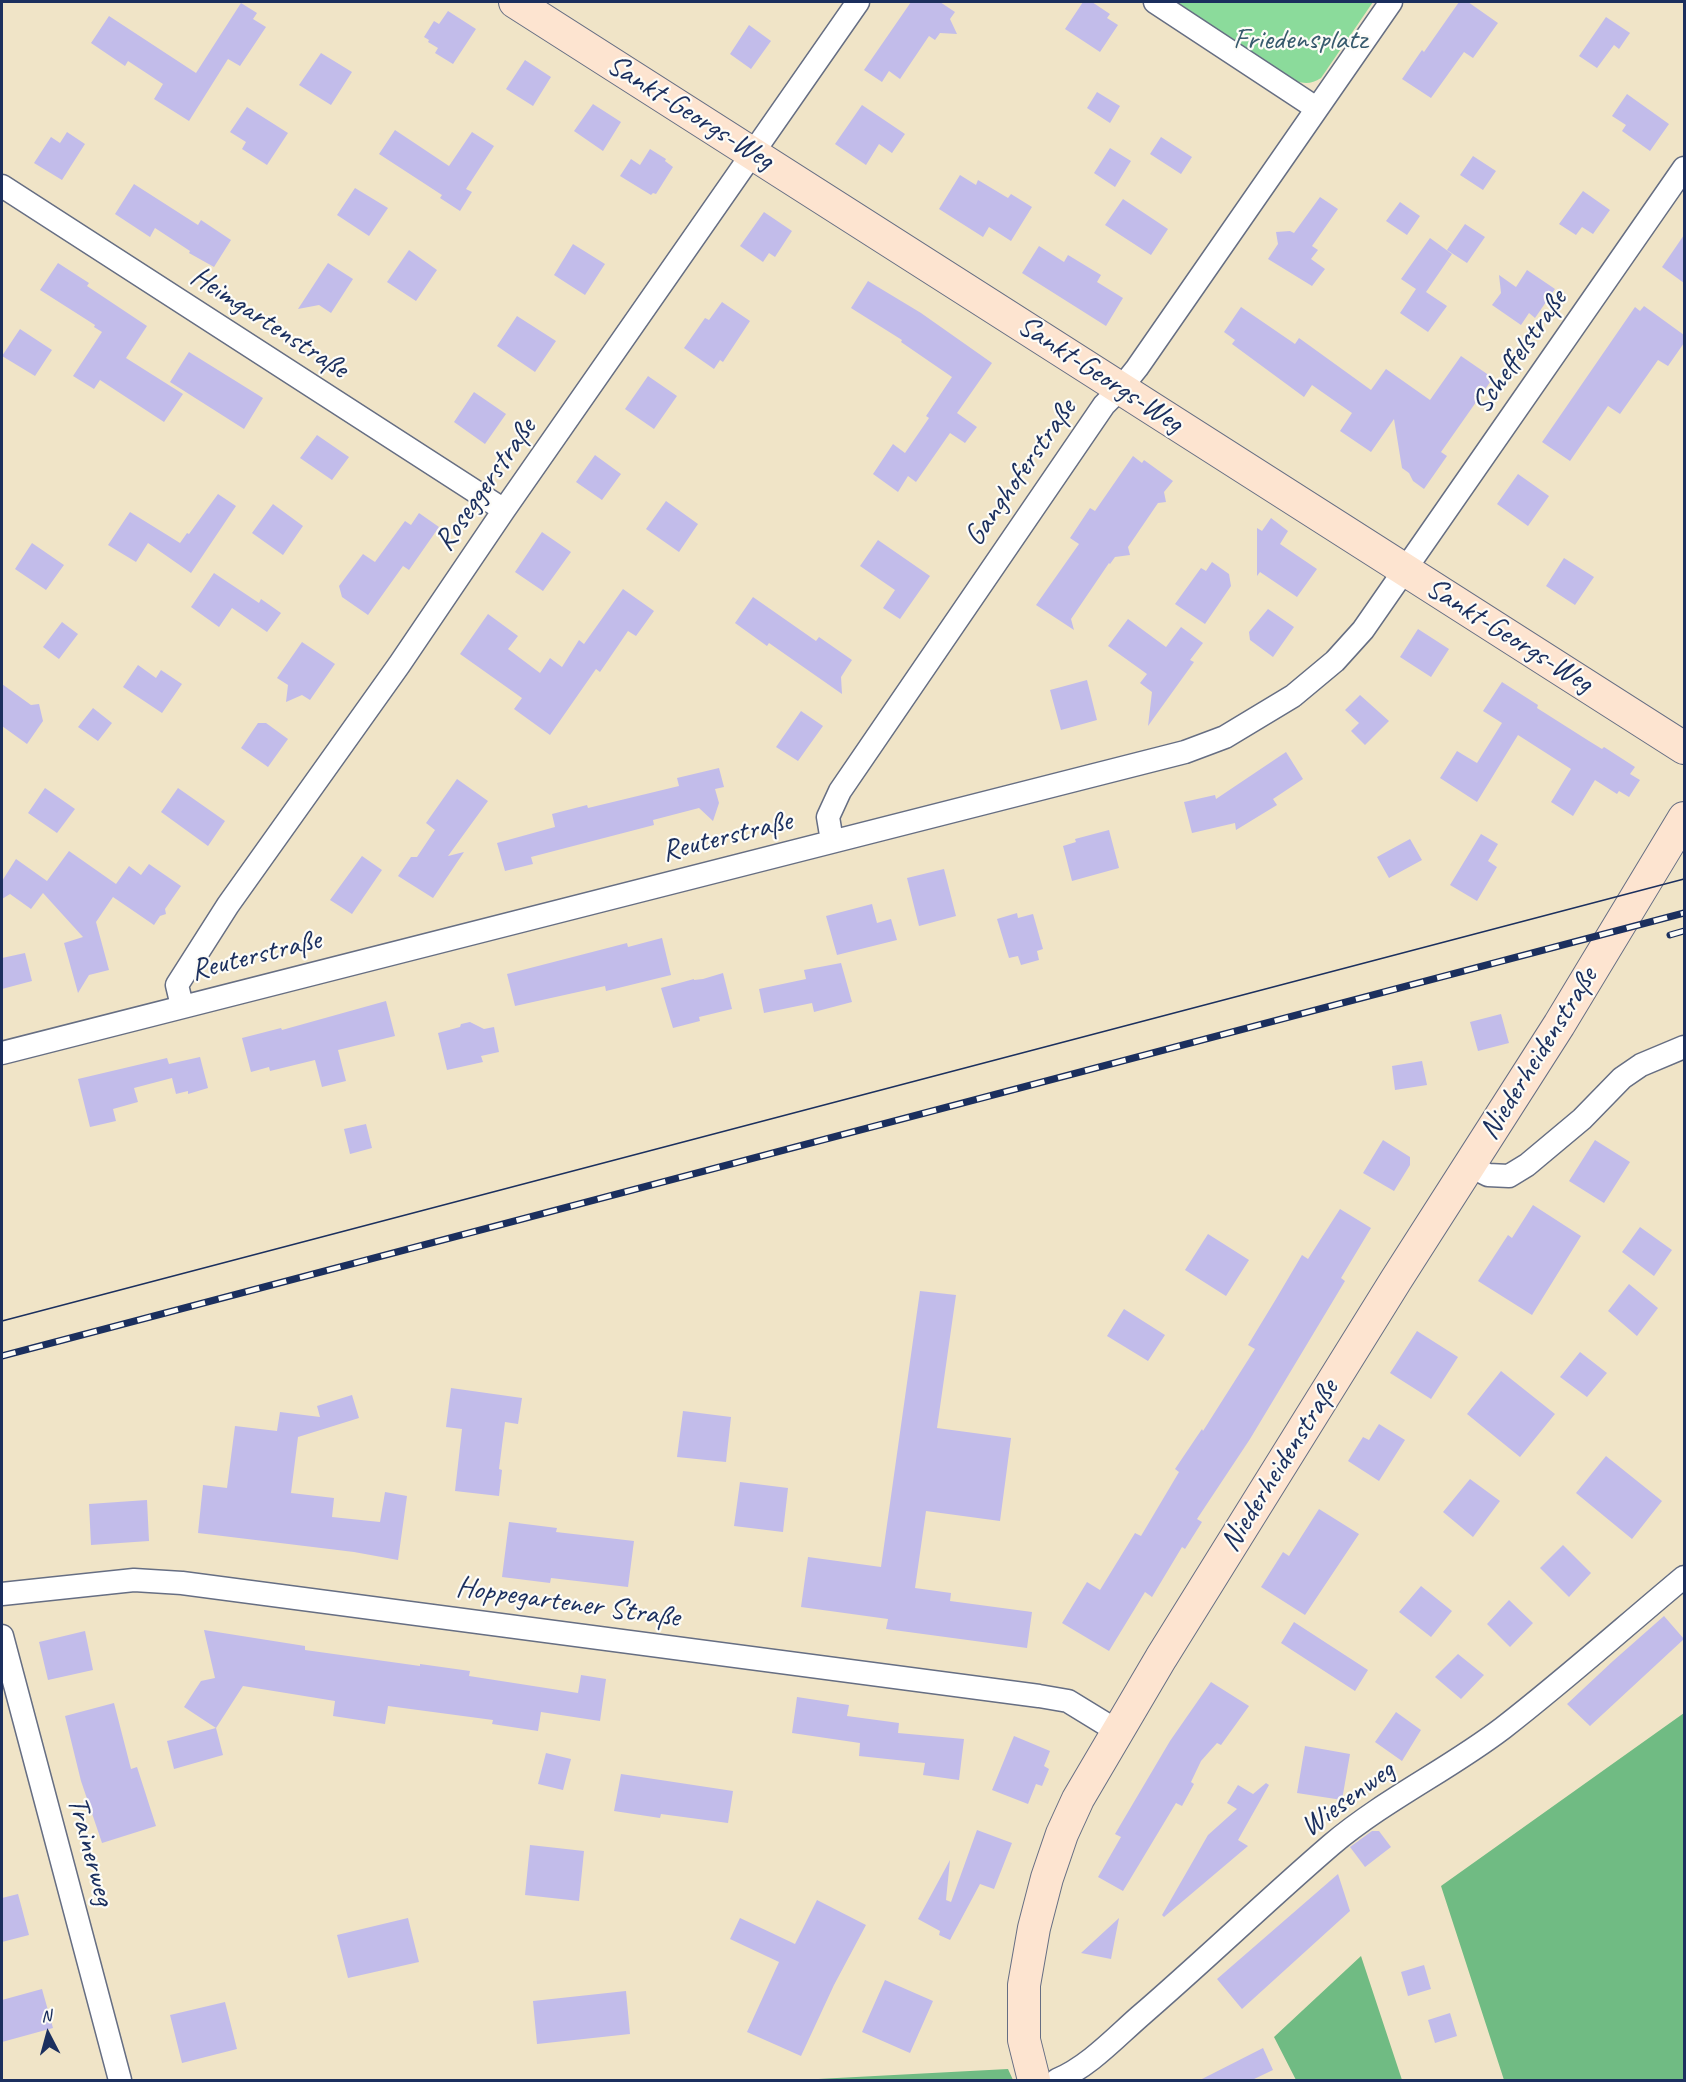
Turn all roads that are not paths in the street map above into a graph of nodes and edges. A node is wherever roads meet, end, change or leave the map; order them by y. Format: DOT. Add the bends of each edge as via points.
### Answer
graph roads {
  1 [pos="515,2"];
  2 [pos="858,2"];
  3 [pos="1155,2"];
  4 [pos="1391,2"];
  5 [pos="1316,108"];
  6 [pos="753,153"];
  7 [pos="1684,168"];
  8 [pos="2,186"];
  9 [pos="1121,388"];
  10 [pos="504,510"];
  11 [pos="1406,570"];
  12 [pos="1684,748"];
  13 [pos="1684,818"];
  14 [pos="832,841"];
  15 [pos="182,1006"];
  16 [pos="1684,1047"];
  17 [pos="2,1053"];
  18 [pos="1468,1166"];
  19 [pos="1684,1577"];
  20 [pos="2,1594"];
  21 [pos="2,1636"];
  22 [pos="1117,1731"];
  23 [pos="120,2080"];
  24 [pos="1034,2080"];
  25 [pos="1057,2080"];
  1 -- 6 [label="street, Sankt-Georgs-Weg"];
  2 -- 6 [label="street, Roseggerstraße"];
  3 -- 5 [label="street"];
  4 -- 5 [label="street, Ganghoferstraße"];
  5 -- 9 [label="street, Ganghoferstraße"];
  6 -- 9 [label="street, Sankt-Georgs-Weg"];
  6 -- 10 [label="street, Roseggerstraße"];
  7 -- 11 [label="street, Scheffelstraße"];
  8 -- 10 [label="street, Heimgartenstraße"];
  9 -- 11 [label="street, Sankt-Georgs-Weg"];
  9 -- 14 [label="street, Ganghoferstraße" via="1104,405 840,791 828,817"];
  10 -- 15 [label="street, Roseggerstraße" via="190,963 177,985"];
  11 -- 12 [label="street, Sankt-Georgs-Weg"];
  11 -- 14 [label="street, Reuterstraße" via="1364,630 1335,661 1293,696 1225,737 1185,752"];
  13 -- 18 [label="street, Niederheidenstraße" via="1643,890"];
  14 -- 15 [label="street, Reuterstraße"];
  15 -- 17 [label="street, Reuterstraße"];
  16 -- 18 [label="street" via="1641,1065 1622,1078 1582,1119 1509,1176 1488,1175"];
  18 -- 22 [label="street, Niederheidenstraße"];
  19 -- 25 [label="street, Wiesenweg" via="1503,1728 1333,1844 1091,2059"];
  20 -- 22 [label="street, Hoppegartener Straße" via="134,1580 182,1583 1039,1696 1068,1701"];
  21 -- 23 [label="street, Trainerweg"];
  22 -- 24 [label="street, Niederheidenstraße" via="1062,1834 1034,1928 1023,2007 1024,2040"];
}
